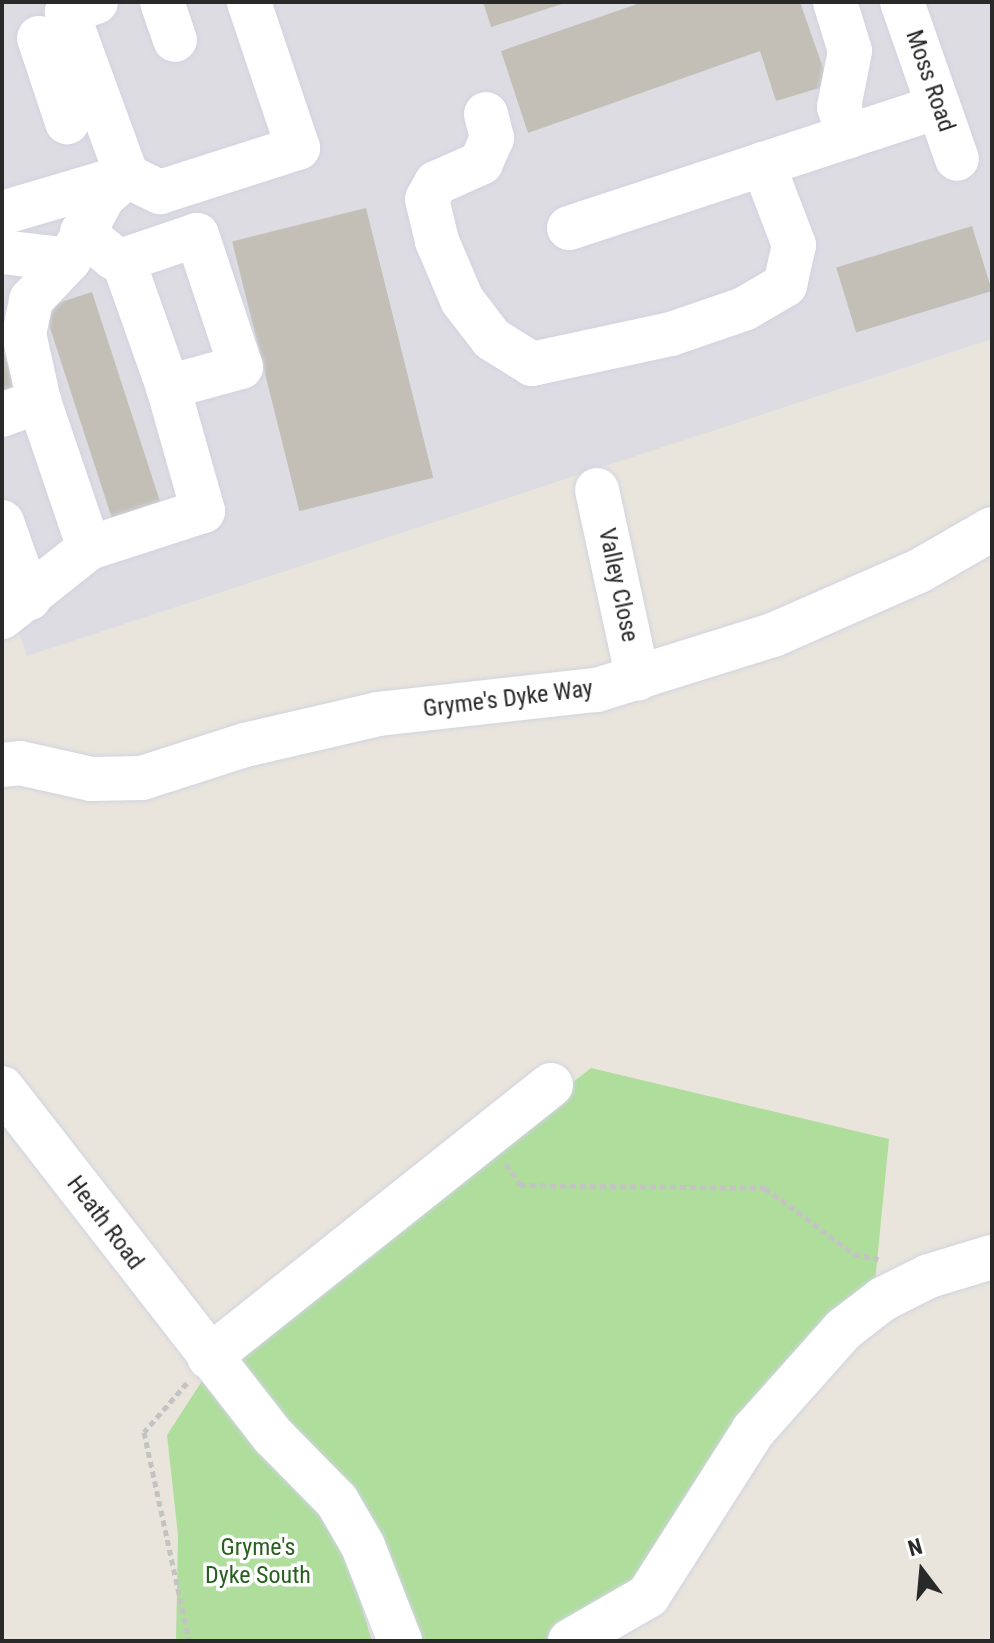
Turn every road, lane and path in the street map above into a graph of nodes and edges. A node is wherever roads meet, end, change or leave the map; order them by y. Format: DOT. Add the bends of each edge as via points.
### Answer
graph roads {
  1 [pos="96,2"];
  2 [pos="249,2"];
  3 [pos="835,2"];
  4 [pos="902,2"];
  5 [pos="39,38"];
  6 [pos="70,74"];
  7 [pos="938,107"];
  8 [pos="486,114"];
  9 [pos="67,122"];
  10 [pos="849,136"];
  11 [pos="957,159"];
  12 [pos="763,164"];
  13 [pos="127,176"];
  14 [pos="2,213"];
  15 [pos="569,228"];
  16 [pos="76,246"];
  17 [pos="2,252"];
  18 [pos="123,260"];
  19 [pos="168,387"];
  20 [pos="21,408"];
  21 [pos="597,490"];
  22 [pos="2,522"];
  23 [pos="992,529"];
  24 [pos="89,548"];
  25 [pos="16,608"];
  26 [pos="638,679"];
  27 [pos="2,765"];
  28 [pos="551,1085"];
  29 [pos="2,1088"];
  30 [pos="487,1135"];
  31 [pos="992,1257"];
  32 [pos="883,1260"];
  33 [pos="209,1357"];
  34 [pos="189,1641"];
  35 [pos="400,1641"];
  36 [pos="570,1641"];
  1 -- 6 [label="street" via="67,12"];
  2 -- 13 [label="street" via="298,148 160,192"];
  3 -- 10 [label="street" via="850,51 839,107"];
  4 -- 7 [label="street, Moss Road"];
  5 -- 6 [label="street"];
  6 -- 9 [label="street"];
  6 -- 13 [label="street"];
  7 -- 10 [label="street"];
  7 -- 11 [label="street, Moss Road"];
  8 -- 12 [label="street" via="492,138 481,163 436,183 427,199 437,241 462,300 492,339 532,364 671,334 744,309 785,285 794,245 790,223"];
  10 -- 12 [label="street"];
  12 -- 15 [label="street"];
  13 -- 14 [label="street"];
  13 -- 16 [label="street" via="103,197"];
  16 -- 17 [label="street"];
  16 -- 18 [label="street"];
  16 -- 20 [label="street" via="31,300"];
  18 -- 19 [label="street"];
  18 -- 19 [label="street" via="197,235 241,367"];
  19 -- 24 [label="street" via="203,511"];
  20 -- 24 [label="street"];
  21 -- 26 [label="street, Valley Close"];
  22 -- 25 [label="street"];
  23 -- 26 [label="street, Gryme's Dyke Way" via="919,571 773,635"];
  24 -- 25 [label="street"];
  26 -- 27 [label="street, Gryme's Dyke Way" via="597,690 378,714 245,745 142,778 91,779 20,763"];
  28 -- 30 [label="street"];
  29 -- 33 [label="street, Heath Road"];
  30 -- 32 [label="path" via="520,1185 765,1188 854,1254"];
  30 -- 33 [label="street"];
  31 -- 36 [label="street" via="929,1276 883,1299 844,1329 753,1431 648,1596"];
  33 -- 34 [label="path" via="144,1432"];
  33 -- 35 [label="street, Heath Road" via="274,1437 337,1501 363,1546"];
}
